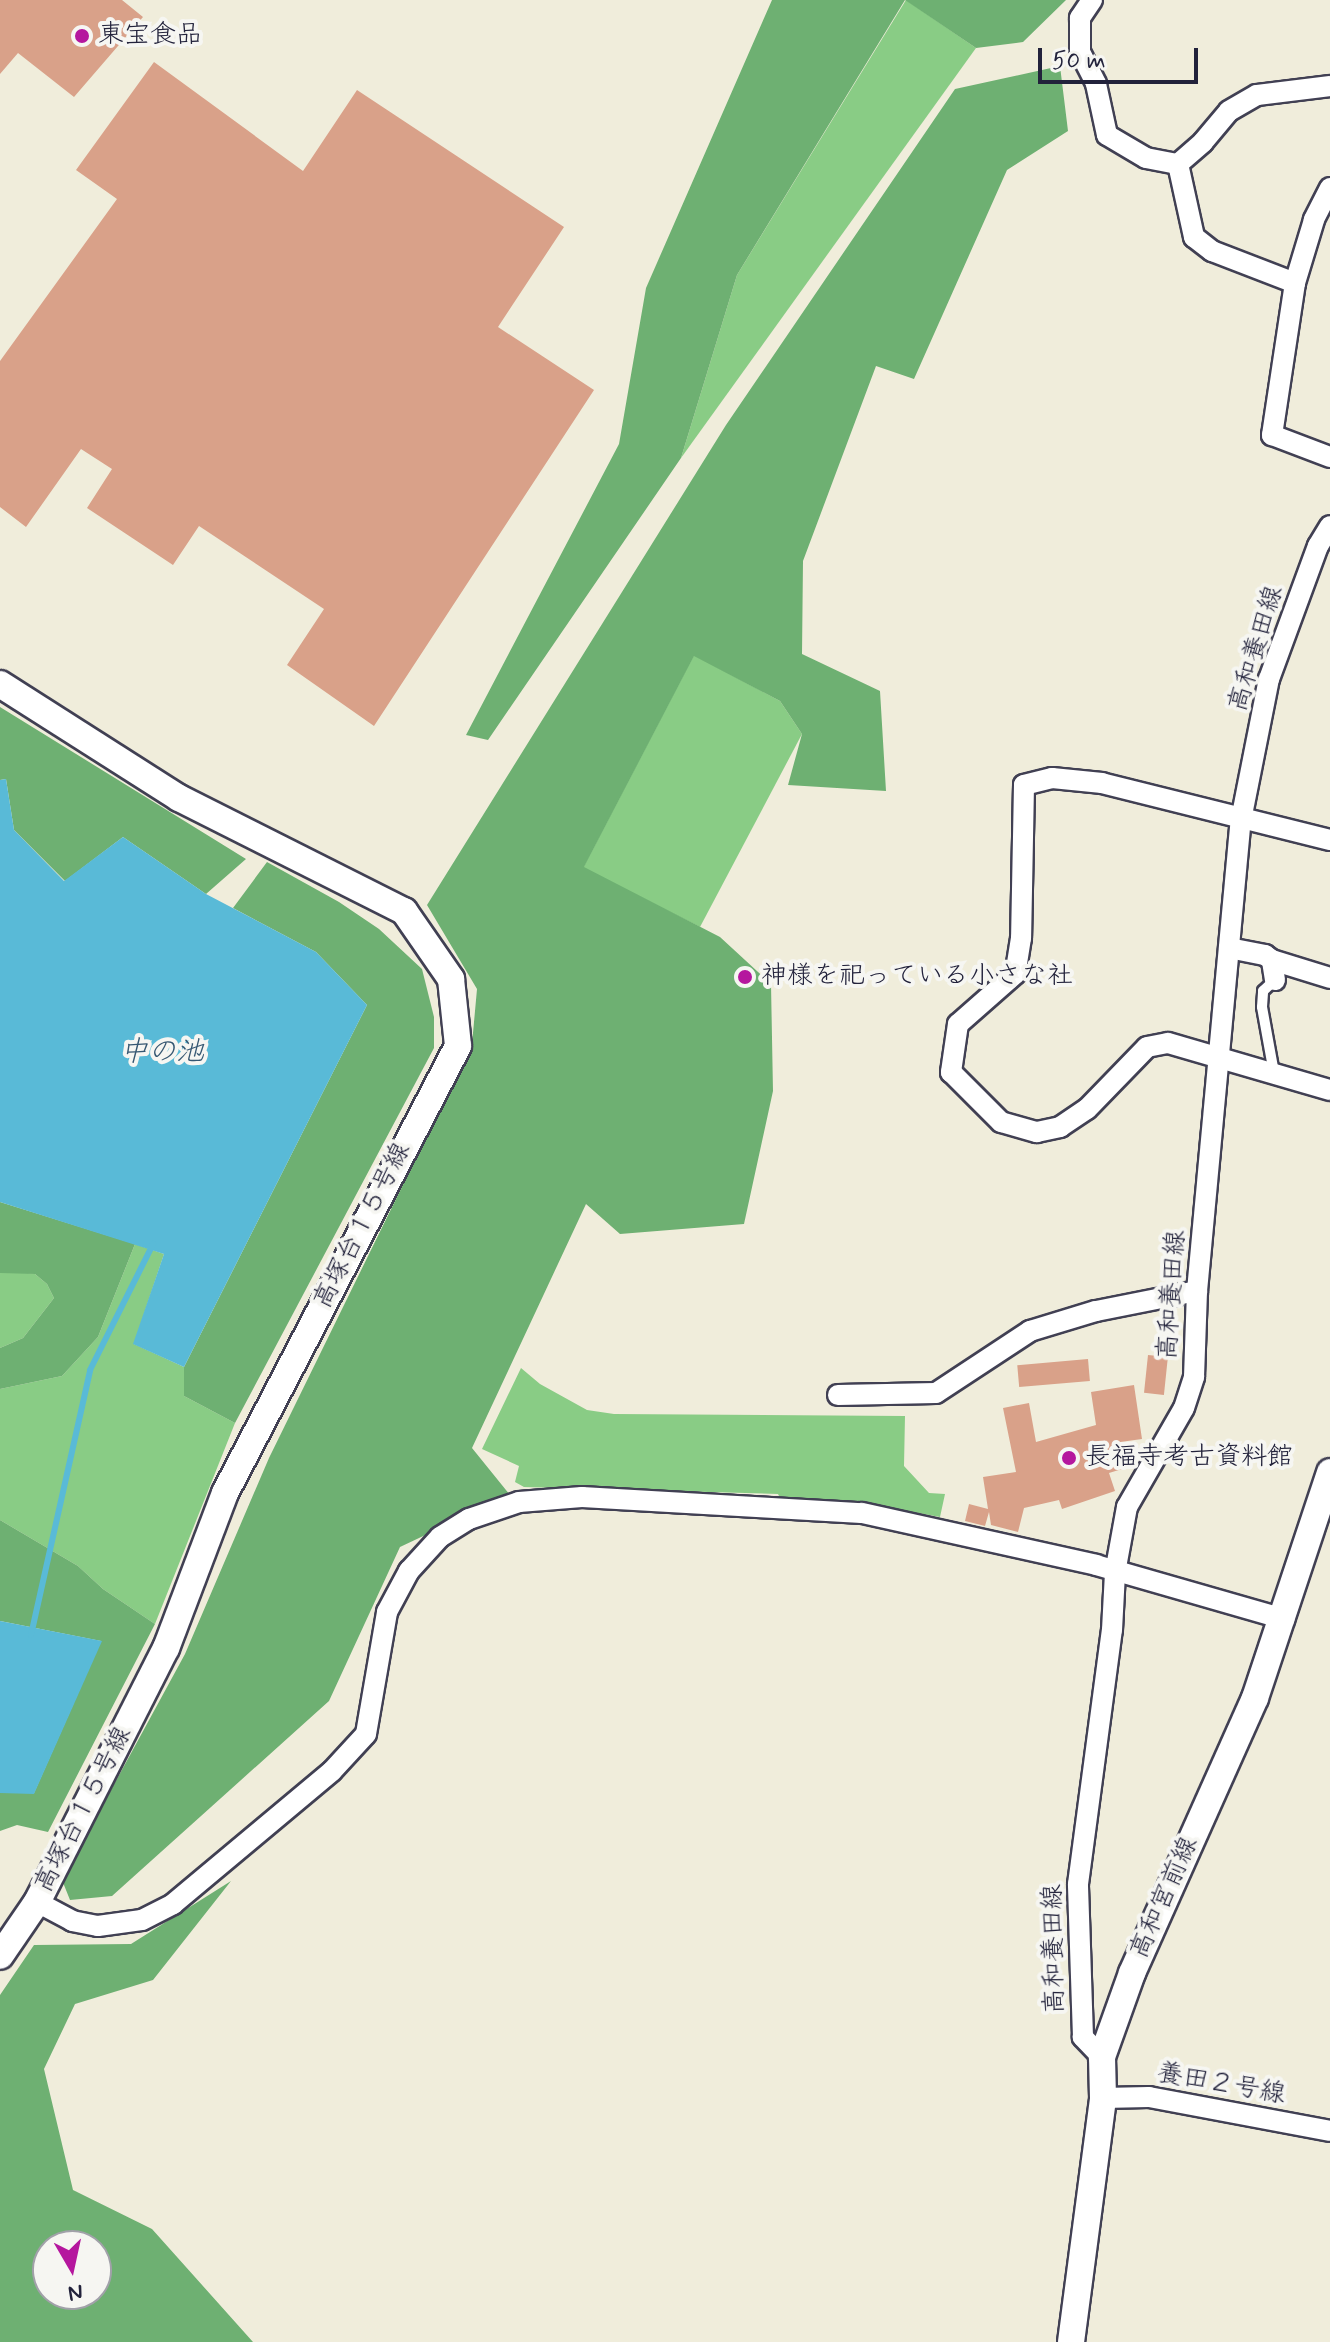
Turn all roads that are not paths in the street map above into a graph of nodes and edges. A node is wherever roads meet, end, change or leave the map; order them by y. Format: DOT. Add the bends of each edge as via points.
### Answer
graph roads {
  1 [pos="1092,0"];
  2 [pos="1330,86"];
  3 [pos="1178,164"];
  4 [pos="1330,188"];
  5 [pos="1295,283"];
  6 [pos="1330,457"];
  7 [pos="1330,526"];
  8 [pos="0,684"];
  9 [pos="1241,820"];
  10 [pos="1330,840"];
  11 [pos="1229,948"];
  12 [pos="1273,970"];
  13 [pos="1330,978"];
  14 [pos="1219,1060"];
  15 [pos="1274,1075"];
  16 [pos="1330,1090"];
  17 [pos="1197,1291"];
  18 [pos="838,1395"];
  19 [pos="1330,1472"];
  20 [pos="1115,1573"];
  21 [pos="1284,1619"];
  22 [pos="37,1902"];
  23 [pos="0,1956"];
  24 [pos="1102,2057"];
  25 [pos="1103,2098"];
  26 [pos="1330,2131"];
  27 [pos="1071,2342"];
  1 -- 3 [label="street" via="1080,18 1080,52 1096,84 1107,135 1146,158"];
  2 -- 3 [label="street" via="1257,95 1229,111"];
  3 -- 5 [label="street" via="1194,237 1212,251"];
  4 -- 5 [label="street"];
  5 -- 6 [label="street" via="1272,435"];
  7 -- 9 [label="street, 高和養田線" via="1269,679"];
  8 -- 22 [label="street, 高塚台１５号線" via="179,798 404,911 451,979 458,1046 225,1493 166,1648"];
  9 -- 10 [label="street"];
  9 -- 11 [label="street, 高和養田線"];
  9 -- 14 [label="street" via="1102,783 1052,778 1024,785 1021,938 1015,974 958,1024 951,1072 1001,1122 1037,1132 1060,1127 1087,1109 1147,1047 1168,1043"];
  11 -- 12 [label="street" via="1265,955"];
  11 -- 14 [label="street, 高和養田線"];
  12 -- 13 [label="street"];
  12 -- 15 [label="lane" via="1262,1007"];
  14 -- 15 [label="street"];
  14 -- 17 [label="street, 高和養田線"];
  15 -- 16 [label="street"];
  17 -- 18 [label="street" via="1096,1311 1030,1331 936,1393"];
  17 -- 20 [label="street, 高和養田線" via="1194,1377 1184,1408 1127,1507"];
  19 -- 21 [label="street, 高和宮前線"];
  20 -- 21 [label="street"];
  20 -- 22 [label="street" via="862,1513 582,1497 519,1502 469,1519 440,1537 409,1571 387,1612 366,1734 332,1771 173,1904 142,1920 98,1926 72,1921"];
  20 -- 24 [label="street, 高和養田線" via="1078,1884 1083,2037"];
  21 -- 24 [label="street, 高和宮前線" via="1255,1698 1132,1973"];
  22 -- 23 [label="street, 高塚台１５号線"];
  24 -- 25 [label="street, 高和宮前線"];
  25 -- 26 [label="street, 養田２号線" via="1149,2097"];
  25 -- 27 [label="street, 高和宮前線"];
}
